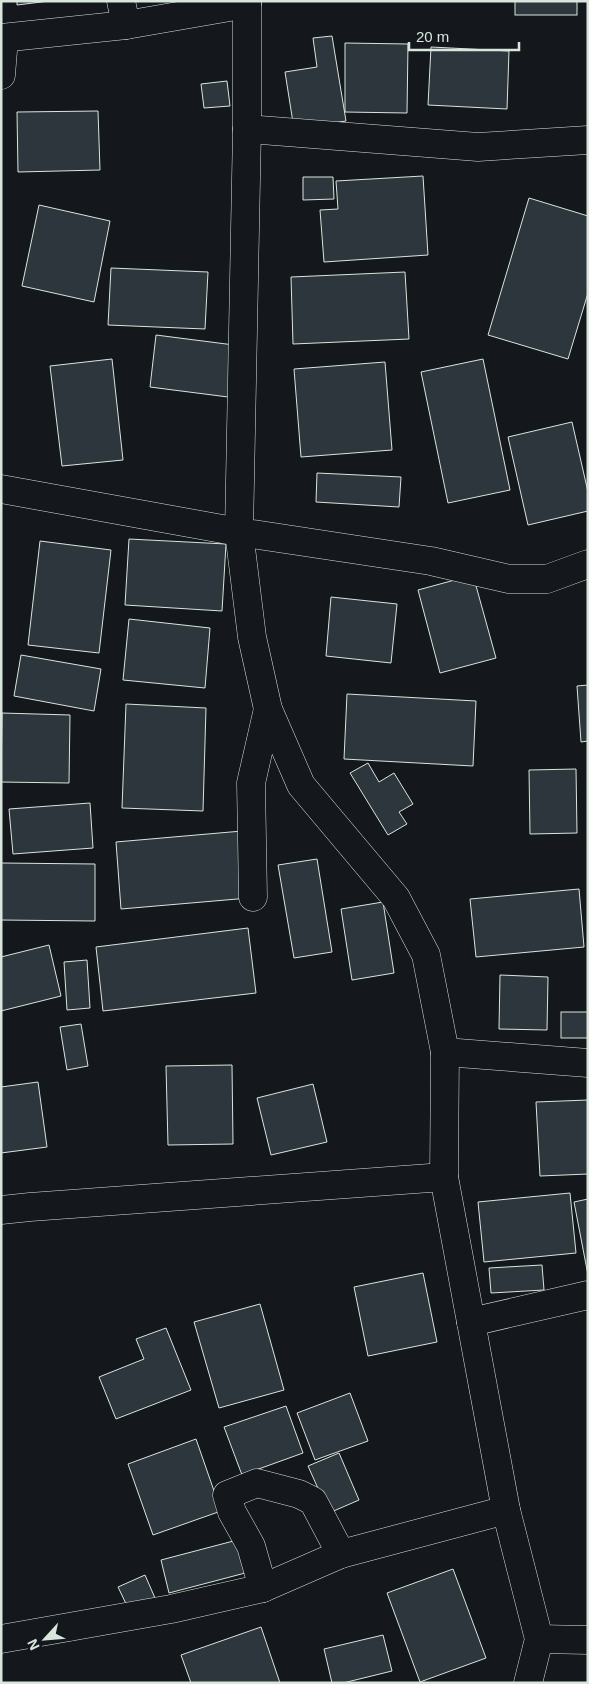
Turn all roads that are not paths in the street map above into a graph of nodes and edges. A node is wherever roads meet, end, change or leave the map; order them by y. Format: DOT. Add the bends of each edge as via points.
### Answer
graph roads {
  1 [pos="247,2"];
  2 [pos="123,13"];
  3 [pos="2,38"];
  4 [pos="1,75"];
  5 [pos="246,129"];
  6 [pos="588,140"];
  7 [pos="1,489"];
  8 [pos="239,532"];
  9 [pos="588,564"];
  10 [pos="268,709"];
  11 [pos="254,897"];
  12 [pos="445,1052"];
  13 [pos="588,1063"];
  14 [pos="444,1177"];
  15 [pos="1,1210"];
  16 [pos="588,1294"];
  17 [pos="471,1322"];
  18 [pos="506,1510"];
  19 [pos="341,1554"];
  20 [pos="263,1588"];
  21 [pos="1,1639"];
  22 [pos="539,1639"];
  23 [pos="588,1640"];
  24 [pos="528,1683"];
  1 -- 2 [label="street"];
  1 -- 5 [label="street"];
  2 -- 3 [label="street"];
  3 -- 4 [label="street"];
  5 -- 6 [label="street" via="478,146"];
  5 -- 8 [label="street"];
  7 -- 8 [label="street"];
  8 -- 9 [label="street" via="431,561 509,579 547,579"];
  8 -- 10 [label="street" via="252,637"];
  10 -- 11 [label="street" via="251,783"];
  10 -- 12 [label="street" via="300,784 396,898 426,955"];
  12 -- 13 [label="street"];
  12 -- 14 [label="street"];
  14 -- 15 [label="street"];
  14 -- 17 [label="street"];
  16 -- 17 [label="street"];
  17 -- 18 [label="street"];
  18 -- 19 [label="street"];
  18 -- 22 [label="street"];
  19 -- 20 [label="street"];
  19 -- 20 [label="street" via="313,1501 257,1483 227,1495 232,1512 251,1546"];
  20 -- 21 [label="street" via="171,1609"];
  22 -- 23 [label="street"];
  22 -- 24 [label="street"];
}
